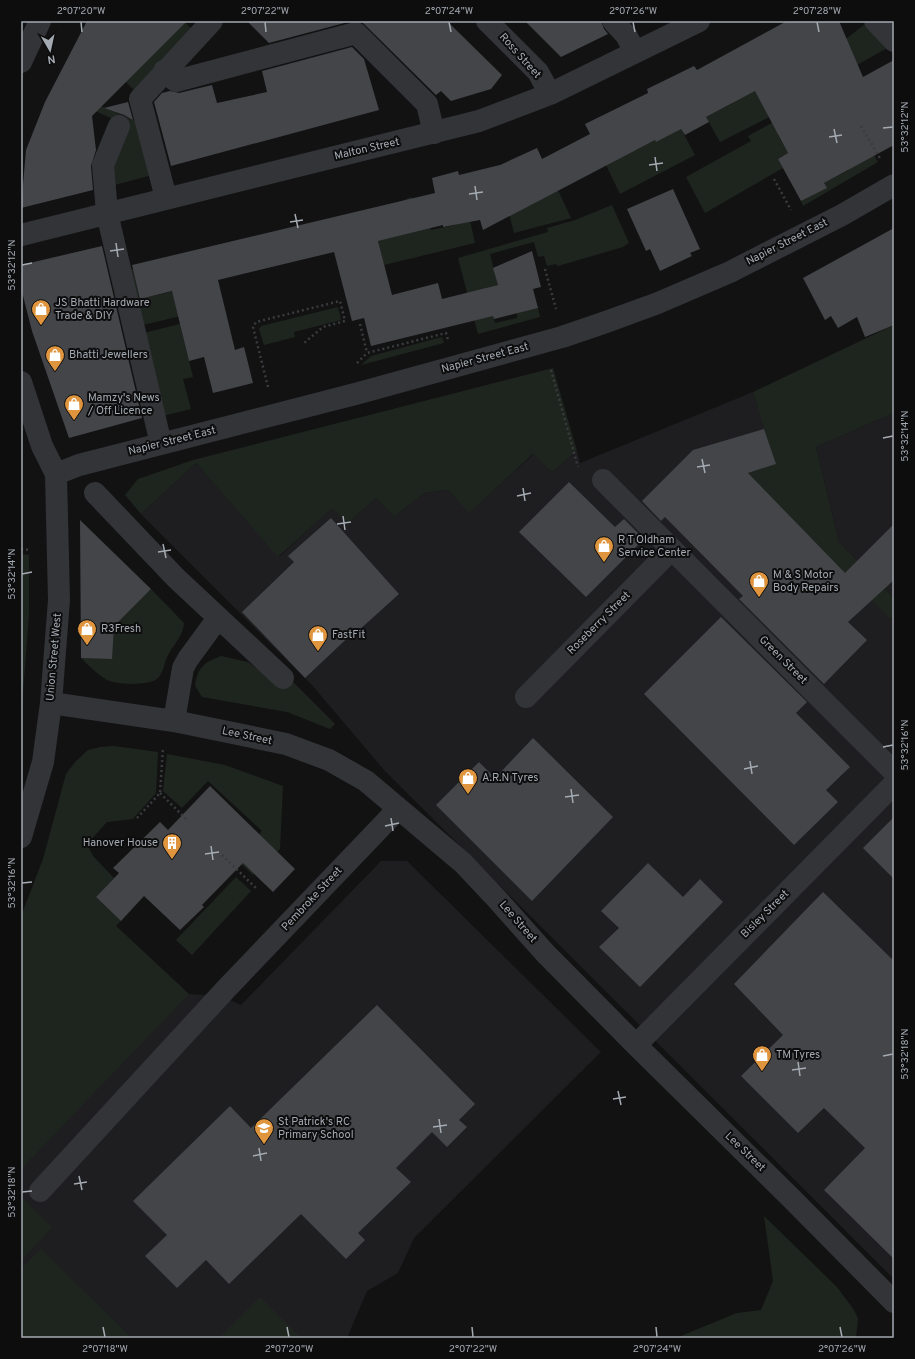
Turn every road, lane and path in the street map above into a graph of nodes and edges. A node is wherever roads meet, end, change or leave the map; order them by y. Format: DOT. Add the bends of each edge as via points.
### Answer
graph roads {
  1 [pos="40,21"];
  2 [pos="212,21"];
  3 [pos="488,21"];
  4 [pos="613,21"];
  5 [pos="699,21"];
  6 [pos="875,21"];
  7 [pos="894,41"];
  8 [pos="635,52"];
  9 [pos="22,54"];
  10 [pos="164,71"];
  11 [pos="550,94"];
  12 [pos="119,126"];
  13 [pos="861,126"];
  14 [pos="434,133"];
  15 [pos="885,166"];
  16 [pos="774,179"];
  17 [pos="894,185"];
  18 [pos="166,198"];
  19 [pos="791,211"];
  20 [pos="107,213"];
  21 [pos="21,235"];
  22 [pos="545,270"];
  23 [pos="558,316"];
  24 [pos="360,324"];
  25 [pos="304,343"];
  26 [pos="450,346"];
  27 [pos="367,353"];
  28 [pos="549,363"];
  29 [pos="352,366"];
  30 [pos="21,382"];
  31 [pos="270,393"];
  32 [pos="161,444"];
  33 [pos="579,471"];
  34 [pos="56,474"];
  35 [pos="603,480"];
  36 [pos="94,493"];
  37 [pos="672,549"];
  38 [pos="218,618"];
  39 [pos="283,678"];
  40 [pos="526,697"];
  41 [pos="51,703"];
  42 [pos="174,721"];
  43 [pos="163,744"];
  44 [pos="894,772"];
  45 [pos="894,784"];
  46 [pos="160,793"];
  47 [pos="398,809"];
  48 [pos="137,818"];
  49 [pos="188,821"];
  50 [pos="21,837"];
  51 [pos="222,855"];
  52 [pos="256,888"];
  53 [pos="636,1045"];
  54 [pos="40,1191"];
  55 [pos="894,1302"];
  1 -- 9 [label="street"];
  2 -- 10 [label="street"];
  3 -- 11 [label="street, Ross Street" via="538,72"];
  4 -- 8 [label="street" via="626,34"];
  5 -- 8 [label="street, Malton Street"];
  6 -- 7 [label="street"];
  8 -- 11 [label="street, Malton Street"];
  10 -- 14 [label="street" via="176,81 356,33 427,104"];
  10 -- 18 [label="street" via="140,99"];
  11 -- 14 [label="street, Malton Street" via="489,118"];
  12 -- 20 [label="street" via="103,165"];
  13 -- 15 [label="path"];
  14 -- 18 [label="street, Malton Street"];
  16 -- 19 [label="path"];
  17 -- 32 [label="street, Napier Street East" via="842,215 730,272 606,322 562,337 359,393"];
  18 -- 20 [label="street, Malton Street"];
  20 -- 21 [label="street, Malton Street"];
  20 -- 32 [label="street"];
  22 -- 23 [label="path"];
  24 -- 27 [label="path"];
  25 -- 31 [label="path" via="323,327 345,321 340,301 256,322 253,327"];
  26 -- 27 [label="path" via="446,333"];
  27 -- 29 [label="path"];
  28 -- 33 [label="path"];
  30 -- 34 [label="street" via="42,446"];
  32 -- 34 [label="street, Napier Street East" via="79,465"];
  34 -- 41 [label="street, Union Street West" via="59,600"];
  35 -- 37 [label="street, Green Street"];
  36 -- 38 [label="street"];
  37 -- 40 [label="street, Roseberry Street"];
  37 -- 44 [label="street, Green Street"];
  38 -- 39 [label="street"];
  38 -- 42 [label="street" via="183,668"];
  41 -- 42 [label="street, Lee Street"];
  41 -- 50 [label="street, Union Street West" via="43,762"];
  42 -- 47 [label="street, Lee Street" via="286,744 329,760 366,782"];
  43 -- 46 [label="path"];
  45 -- 53 [label="street, Bisley Street"];
  46 -- 48 [label="path"];
  46 -- 49 [label="path"];
  47 -- 53 [label="street, Lee Street" via="463,863 545,953"];
  47 -- 54 [label="street, Pembroke Street"];
  51 -- 52 [label="path"];
  53 -- 55 [label="street, Lee Street"];
}
